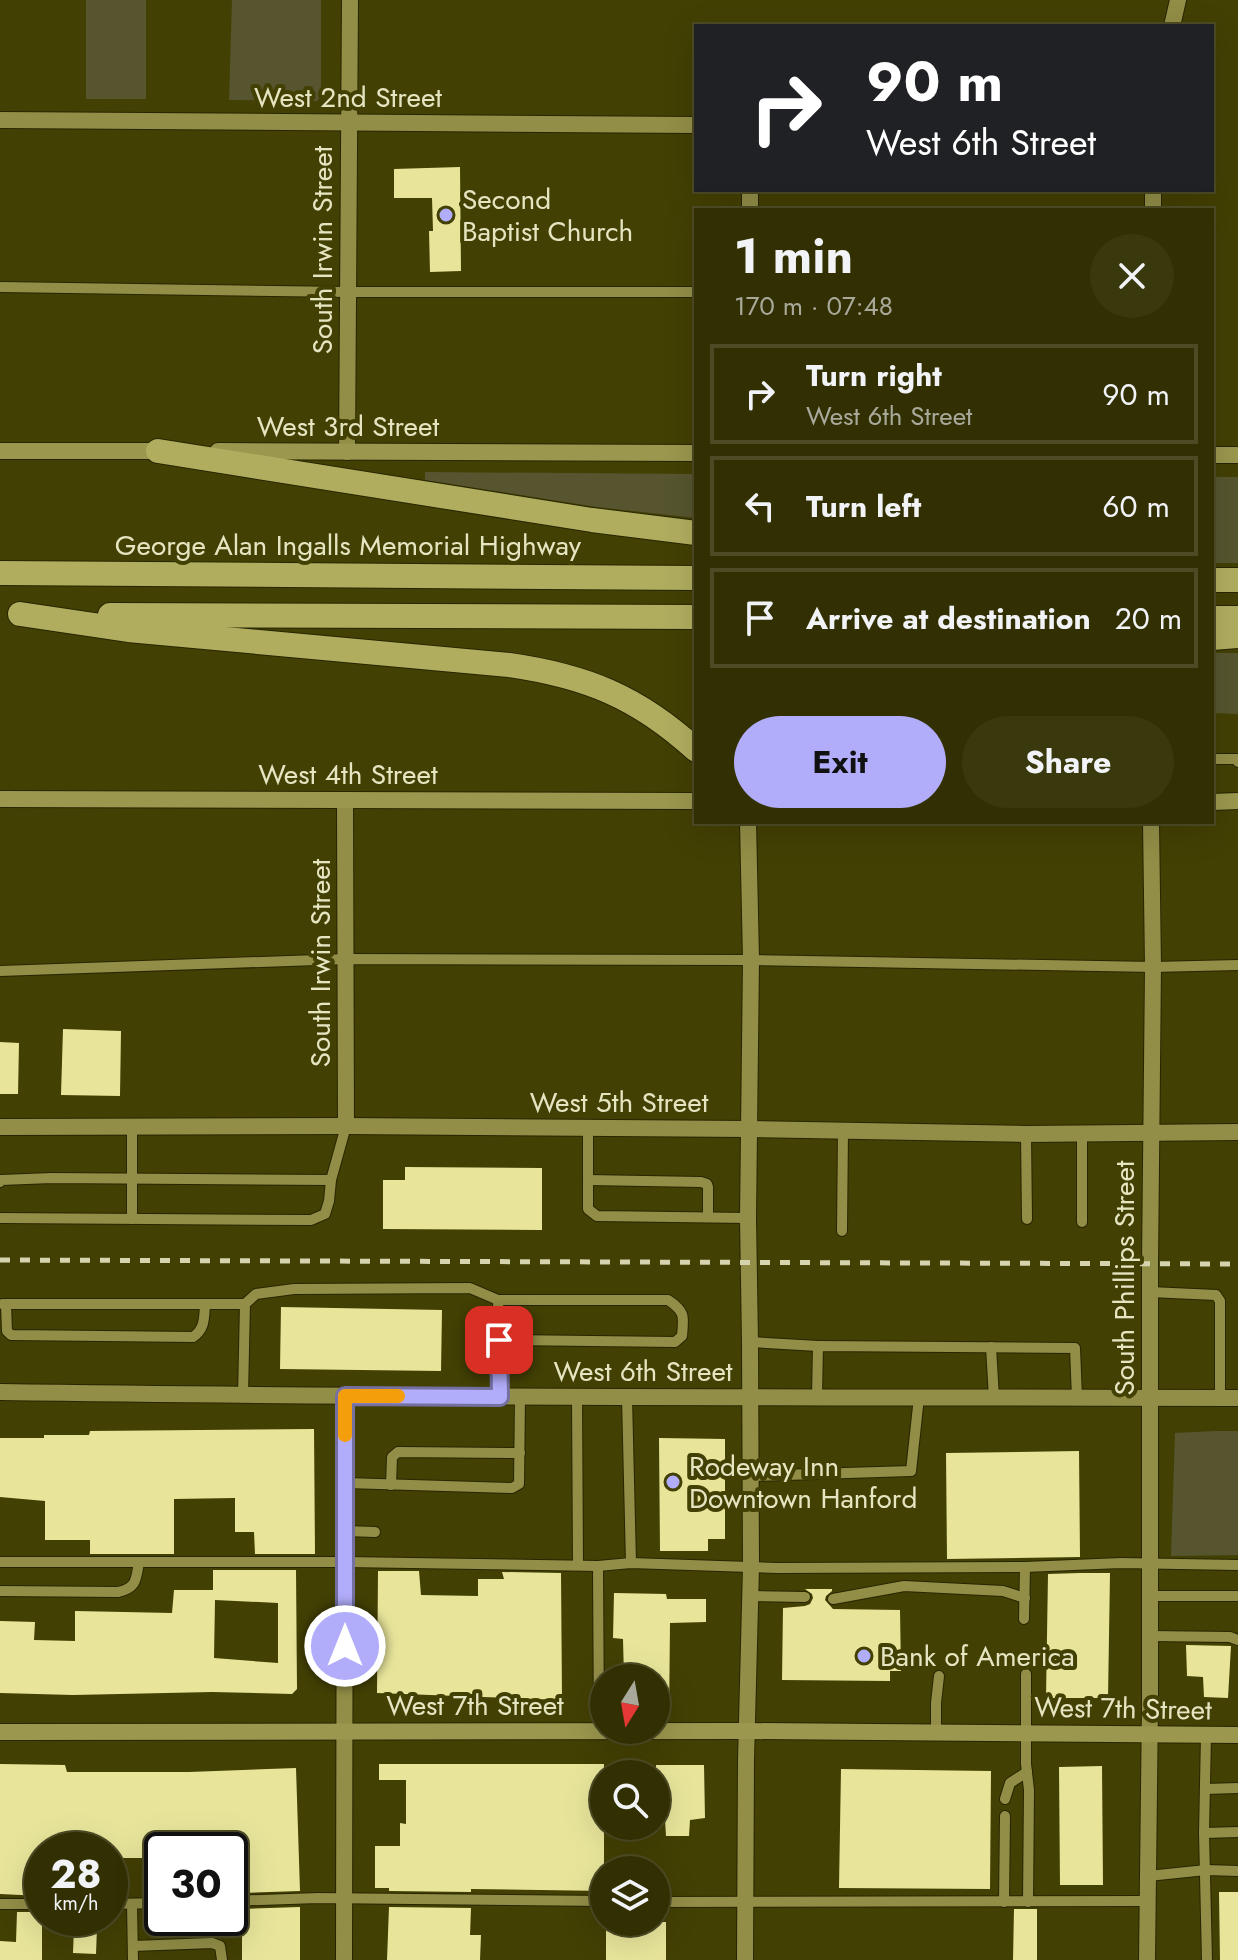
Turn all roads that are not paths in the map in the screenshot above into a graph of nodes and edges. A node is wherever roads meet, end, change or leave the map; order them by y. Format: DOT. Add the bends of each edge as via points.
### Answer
graph roads {
  1 [pos="350,0"];
  2 [pos="1178,0"];
  3 [pos="1172,24"];
  4 [pos="0,120"];
  5 [pos="348,124"];
  6 [pos="694,125"];
  7 [pos="0,287"];
  8 [pos="348,292"];
  9 [pos="694,292"];
  10 [pos="0,451"];
  11 [pos="158,451"];
  12 [pos="347,452"];
  13 [pos="694,453"];
  14 [pos="1214,455"];
  15 [pos="1238,455"];
  16 [pos="694,533"];
  17 [pos="0,573"];
  18 [pos="694,578"];
  19 [pos="1214,580"];
  20 [pos="1238,580"];
  21 [pos="10,614"];
  22 [pos="694,617"];
  23 [pos="1214,618"];
  24 [pos="1238,618"];
  25 [pos="1238,636"];
  26 [pos="1214,638"];
  27 [pos="694,748"];
  28 [pos="1214,759"];
  29 [pos="1238,762"];
  30 [pos="0,799"];
  31 [pos="345,800"];
  32 [pos="694,801"];
  33 [pos="1238,801"];
  34 [pos="1214,802"];
  35 [pos="748,824"];
  36 [pos="1151,824"];
  37 [pos="346,959"];
  38 [pos="751,960"];
  39 [pos="1238,965"];
  40 [pos="1153,967"];
  41 [pos="0,971"];
  42 [pos="346,1126"];
  43 [pos="0,1127"];
  44 [pos="132,1127"];
  45 [pos="588,1128"];
  46 [pos="748,1129"];
  47 [pos="843,1130"];
  48 [pos="1082,1132"];
  49 [pos="1151,1132"];
  50 [pos="1238,1132"];
  51 [pos="1026,1134"];
  52 [pos="132,1179"];
  53 [pos="331,1180"];
  54 [pos="588,1180"];
  55 [pos="0,1182"];
  56 [pos="708,1217"];
  57 [pos="0,1218"];
  58 [pos="748,1218"];
  59 [pos="132,1219"];
  60 [pos="1027,1219"];
  61 [pos="1082,1222"];
  62 [pos="842,1231"];
  63 [pos="1150,1292"];
  64 [pos="498,1300"];
  65 [pos="3,1304"];
  66 [pos="245,1304"];
  67 [pos="205,1305"];
  68 [pos="499,1340"];
  69 [pos="750,1342"];
  70 [pos="818,1346"];
  71 [pos="991,1347"];
  72 [pos="0,1392"];
  73 [pos="243,1395"];
  74 [pos="345,1396"];
  75 [pos="817,1396"];
  76 [pos="500,1397"];
  77 [pos="520,1397"];
  78 [pos="750,1397"];
  79 [pos="919,1397"];
  80 [pos="1150,1397"];
  81 [pos="577,1398"];
  82 [pos="627,1398"];
  83 [pos="994,1398"];
  84 [pos="1077,1398"];
  85 [pos="1220,1398"];
  86 [pos="1238,1398"];
  87 [pos="520,1453"];
  88 [pos="750,1476"];
  89 [pos="346,1483"];
  90 [pos="391,1485"];
  91 [pos="345,1531"];
  92 [pos="375,1532"];
  93 [pos="0,1562"];
  94 [pos="139,1562"];
  95 [pos="345,1562"];
  96 [pos="631,1563"];
  97 [pos="578,1565"];
  98 [pos="1150,1565"];
  99 [pos="1238,1565"];
  100 [pos="598,1566"];
  101 [pos="751,1567"];
  102 [pos="1025,1567"];
  103 [pos="0,1591"];
  104 [pos="750,1596"];
  105 [pos="1150,1596"];
  106 [pos="1238,1596"];
  107 [pos="805,1597"];
  108 [pos="1025,1598"];
  109 [pos="833,1599"];
  110 [pos="1024,1619"];
  111 [pos="1150,1636"];
  112 [pos="1238,1640"];
  113 [pos="599,1664"];
  114 [pos="1026,1674"];
  115 [pos="939,1676"];
  116 [pos="344,1731"];
  117 [pos="590,1731"];
  118 [pos="670,1731"];
  119 [pos="747,1731"];
  120 [pos="0,1732"];
  121 [pos="936,1733"];
  122 [pos="1026,1733"];
  123 [pos="1150,1734"];
  124 [pos="1206,1735"];
  125 [pos="1238,1735"];
  126 [pos="1027,1772"];
  127 [pos="1238,1788"];
  128 [pos="1205,1789"];
  129 [pos="1005,1799"];
  130 [pos="1005,1816"];
  131 [pos="1238,1832"];
  132 [pos="1204,1833"];
  133 [pos="1206,1870"];
  134 [pos="1238,1871"];
  135 [pos="1148,1876"];
  136 [pos="344,1899"];
  137 [pos="248,1900"];
  138 [pos="590,1901"];
  139 [pos="1148,1901"];
  140 [pos="670,1902"];
  141 [pos="745,1902"];
  142 [pos="1004,1902"];
  143 [pos="1028,1902"];
  144 [pos="0,1904"];
  145 [pos="24,1904"];
  146 [pos="128,1904"];
  147 [pos="132,1904"];
  148 [pos="144,1904"];
  149 [pos="133,1946"];
  150 [pos="133,1960"];
  151 [pos="222,1960"];
  152 [pos="344,1960"];
  153 [pos="745,1960"];
  154 [pos="1147,1960"];
  155 [pos="1207,1960"];
  1 -- 5 [label="street, South Irwin Street"];
  2 -- 3 [label="street"];
  4 -- 5 [label="street, West 2nd Street"];
  5 -- 6 [label="street, West 2nd Street"];
  5 -- 8 [label="street, South Irwin Street"];
  7 -- 8 [label="lane"];
  8 -- 9 [label="lane"];
  8 -- 12 [label="street, South Irwin Street"];
  10 -- 11 [label="main road, West 3rd Street"];
  11 -- 12 [label="main road, West 3rd Street"];
  11 -- 16 [label="highway"];
  12 -- 13 [label="main road, West 3rd Street"];
  14 -- 15 [label="main road"];
  17 -- 18 [label="highway, George Alan Ingalls Memorial Highway"];
  19 -- 20 [label="highway"];
  21 -- 22 [label="highway"];
  21 -- 27 [label="highway" via="549,671 623,697"];
  23 -- 24 [label="highway"];
  25 -- 26 [label="highway"];
  28 -- 29 [label="lane"];
  30 -- 31 [label="main road, West 4th Street"];
  31 -- 32 [label="main road, West 4th Street"];
  31 -- 37 [label="street, South Irwin Street"];
  33 -- 34 [label="main road"];
  35 -- 38 [label="street"];
  36 -- 40 [label="street, South Phillips Street"];
  37 -- 38 [label="lane"];
  37 -- 41 [label="lane"];
  37 -- 42 [label="street, South Irwin Street"];
  38 -- 40 [label="lane"];
  38 -- 46 [label="street"];
  39 -- 40 [label="lane"];
  40 -- 49 [label="street, South Phillips Street"];
  42 -- 44 [label="street, West 5th Street"];
  42 -- 45 [label="street, West 5th Street"];
  42 -- 53 [label="lane"];
  43 -- 44 [label="street, West 5th Street"];
  44 -- 52 [label="lane"];
  45 -- 46 [label="street, West 5th Street"];
  45 -- 54 [label="lane"];
  46 -- 47 [label="street, West 5th Street"];
  46 -- 58 [label="street"];
  47 -- 51 [label="street, West 5th Street"];
  47 -- 62 [label="lane"];
  48 -- 49 [label="street, West 5th Street"];
  48 -- 51 [label="street, West 5th Street"];
  48 -- 61 [label="lane"];
  49 -- 50 [label="street, West 5th Street"];
  49 -- 63 [label="street, South Phillips Street"];
  51 -- 60 [label="lane"];
  52 -- 53 [label="lane"];
  52 -- 55 [label="lane"];
  52 -- 59 [label="lane"];
  53 -- 59 [label="lane" via="325,1214 311,1220"];
  54 -- 56 [label="lane" via="588,1209 597,1216"];
  54 -- 56 [label="lane" via="701,1182 708,1187"];
  56 -- 58 [label="lane"];
  57 -- 59 [label="lane"];
  58 -- 69 [label="street"];
  63 -- 80 [label="street, South Phillips Street"];
  63 -- 85 [label="lane" via="1216,1295 1220,1301"];
  64 -- 66 [label="lane" via="470,1288 294,1289 256,1294"];
  64 -- 68 [label="lane"];
  64 -- 68 [label="lane" via="668,1300 680,1308 684,1319 682,1336 675,1342"];
  65 -- 67 [label="lane"];
  65 -- 67 [label="lane" via="11,1335 193,1337 200,1332"];
  66 -- 67 [label="lane"];
  66 -- 73 [label="lane"];
  68 -- 76 [label="lane"];
  69 -- 70 [label="lane"];
  69 -- 78 [label="street"];
  70 -- 71 [label="lane"];
  70 -- 75 [label="lane"];
  71 -- 83 [label="lane"];
  71 -- 84 [label="lane" via="1075,1348"];
  72 -- 73 [label="street, West 6th Street"];
  73 -- 74 [label="street, West 6th Street"];
  74 -- 76 [label="street, West 6th Street"];
  74 -- 89 [label="street"];
  75 -- 78 [label="street, West 6th Street"];
  75 -- 79 [label="street, West 6th Street"];
  76 -- 77 [label="street, West 6th Street"];
  77 -- 81 [label="street, West 6th Street"];
  77 -- 87 [label="lane"];
  78 -- 82 [label="street, West 6th Street"];
  78 -- 88 [label="street"];
  79 -- 83 [label="street, West 6th Street"];
  79 -- 88 [label="lane" via="911,1471"];
  80 -- 84 [label="street, West 6th Street"];
  80 -- 85 [label="street, West 6th Street"];
  80 -- 98 [label="street, South Phillips Street"];
  81 -- 82 [label="street, West 6th Street"];
  81 -- 97 [label="lane"];
  82 -- 96 [label="lane"];
  83 -- 84 [label="street, West 6th Street"];
  85 -- 86 [label="street, West 6th Street"];
  87 -- 90 [label="lane" via="398,1452 392,1457"];
  87 -- 90 [label="lane" via="519,1484 512,1488"];
  88 -- 101 [label="street"];
  89 -- 90 [label="lane"];
  89 -- 91 [label="street"];
  91 -- 92 [label="lane"];
  91 -- 95 [label="street"];
  93 -- 94 [label="lane"];
  94 -- 95 [label="lane"];
  94 -- 103 [label="lane" via="136,1581 128,1590"];
  95 -- 97 [label="lane"];
  95 -- 116 [label="street"];
  96 -- 100 [label="lane"];
  96 -- 101 [label="lane"];
  97 -- 100 [label="lane"];
  98 -- 99 [label="lane"];
  98 -- 102 [label="lane"];
  98 -- 105 [label="street, South Phillips Street"];
  100 -- 113 [label="lane"];
  101 -- 102 [label="lane"];
  101 -- 104 [label="street"];
  102 -- 108 [label="lane"];
  104 -- 107 [label="lane"];
  104 -- 119 [label="street"];
  105 -- 106 [label="lane"];
  105 -- 111 [label="street, South Phillips Street"];
  108 -- 109 [label="lane" via="1003,1591 904,1586"];
  108 -- 110 [label="lane"];
  111 -- 112 [label="lane"];
  111 -- 123 [label="street, South Phillips Street"];
  114 -- 122 [label="lane"];
  115 -- 121 [label="lane"];
  116 -- 117 [label="main road, West 7th Street"];
  116 -- 120 [label="main road, West 7th Street"];
  116 -- 136 [label="street"];
  118 -- 119 [label="main road, West 7th Street"];
  119 -- 121 [label="main road, West 7th Street"];
  119 -- 141 [label="street"];
  121 -- 122 [label="main road, West 7th Street"];
  122 -- 123 [label="main road, West 7th Street"];
  122 -- 126 [label="lane"];
  123 -- 124 [label="main road, West 7th Street"];
  123 -- 135 [label="street, South Phillips Street"];
  124 -- 125 [label="main road, West 7th Street"];
  124 -- 128 [label="lane"];
  126 -- 129 [label="lane" via="1010,1783"];
  126 -- 143 [label="lane"];
  127 -- 128 [label="lane"];
  128 -- 132 [label="lane"];
  130 -- 142 [label="lane"];
  131 -- 132 [label="lane"];
  132 -- 133 [label="lane"];
  133 -- 134 [label="lane"];
  133 -- 135 [label="lane"];
  133 -- 155 [label="lane"];
  135 -- 139 [label="street, South Phillips Street"];
  136 -- 137 [label="lane"];
  136 -- 138 [label="lane"];
  136 -- 152 [label="street"];
  139 -- 143 [label="lane"];
  139 -- 154 [label="street, South Phillips Street"];
  140 -- 141 [label="lane"];
  141 -- 142 [label="lane"];
  141 -- 153 [label="street"];
  142 -- 143 [label="lane"];
  144 -- 145 [label="lane"];
  146 -- 147 [label="lane"];
  147 -- 148 [label="lane"];
  147 -- 149 [label="lane"];
  149 -- 150 [label="lane"];
  149 -- 151 [label="lane" via="212,1943 220,1946"];
}
